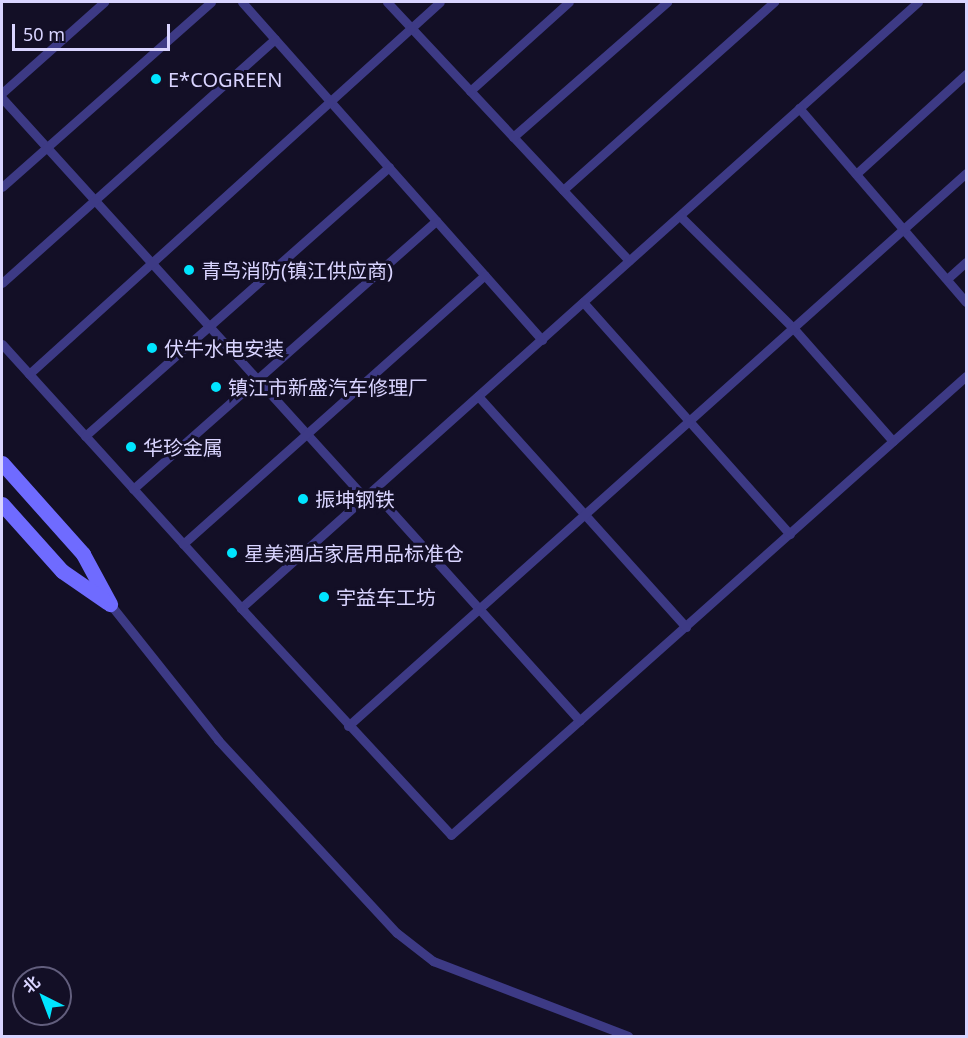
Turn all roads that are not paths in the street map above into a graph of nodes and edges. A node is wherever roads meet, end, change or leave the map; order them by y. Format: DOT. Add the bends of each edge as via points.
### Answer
graph roads {
  1 [pos="104,2"];
  2 [pos="212,2"];
  3 [pos="242,2"];
  4 [pos="387,2"];
  5 [pos="440,2"];
  6 [pos="569,2"];
  7 [pos="667,2"];
  8 [pos="774,2"];
  9 [pos="918,2"];
  10 [pos="411,28"];
  11 [pos="275,39"];
  12 [pos="966,74"];
  13 [pos="470,91"];
  14 [pos="2,93"];
  15 [pos="2,98"];
  16 [pos="330,101"];
  17 [pos="799,108"];
  18 [pos="513,137"];
  19 [pos="47,147"];
  20 [pos="389,167"];
  21 [pos="966,173"];
  22 [pos="856,174"];
  23 [pos="2,187"];
  24 [pos="562,190"];
  25 [pos="94,200"];
  26 [pos="680,216"];
  27 [pos="436,221"];
  28 [pos="904,234"];
  29 [pos="629,261"];
  30 [pos="151,262"];
  31 [pos="966,262"];
  32 [pos="484,275"];
  33 [pos="947,279"];
  34 [pos="2,283"];
  35 [pos="583,302"];
  36 [pos="966,302"];
  37 [pos="209,326"];
  38 [pos="795,330"];
  39 [pos="542,340"];
  40 [pos="2,344"];
  41 [pos="29,374"];
  42 [pos="966,376"];
  43 [pos="257,379"];
  44 [pos="478,396"];
  45 [pos="687,419"];
  46 [pos="307,434"];
  47 [pos="85,436"];
  48 [pos="893,441"];
  49 [pos="2,463"];
  50 [pos="133,489"];
  51 [pos="373,491"];
  52 [pos="365,498"];
  53 [pos="2,504"];
  54 [pos="583,513"];
  55 [pos="790,534"];
  56 [pos="183,544"];
  57 [pos="110,604"];
  58 [pos="479,608"];
  59 [pos="252,620"];
  60 [pos="686,627"];
  61 [pos="580,721"];
  62 [pos="348,726"];
  63 [pos="628,1036"];
  1 -- 14 [label="lane"];
  2 -- 19 [label="lane"];
  3 -- 11 [label="lane"];
  4 -- 10 [label="lane"];
  5 -- 10 [label="lane"];
  6 -- 13 [label="lane"];
  7 -- 18 [label="lane"];
  8 -- 24 [label="lane"];
  9 -- 17 [label="lane"];
  10 -- 13 [label="lane"];
  10 -- 16 [label="lane"];
  11 -- 16 [label="lane"];
  11 -- 25 [label="lane"];
  12 -- 22 [label="lane"];
  13 -- 18 [label="lane"];
  15 -- 19 [label="lane"];
  16 -- 20 [label="lane"];
  16 -- 30 [label="lane"];
  17 -- 22 [label="lane"];
  17 -- 26 [label="lane"];
  18 -- 24 [label="lane"];
  19 -- 23 [label="lane"];
  19 -- 25 [label="lane"];
  20 -- 27 [label="lane"];
  20 -- 37 [label="lane"];
  21 -- 28 [label="lane"];
  22 -- 28 [label="lane"];
  24 -- 29 [label="lane"];
  25 -- 30 [label="lane"];
  25 -- 34 [label="lane"];
  26 -- 29 [label="lane"];
  26 -- 38 [label="lane"];
  27 -- 32 [label="lane"];
  27 -- 43 [label="lane"];
  28 -- 33 [label="lane"];
  28 -- 38 [label="lane"];
  29 -- 35 [label="lane"];
  30 -- 37 [label="lane"];
  30 -- 41 [label="lane"];
  31 -- 33 [label="lane"];
  32 -- 39 [label="lane"];
  32 -- 46 [label="lane"];
  33 -- 36 [label="lane"];
  35 -- 39 [label="lane"];
  35 -- 45 [label="lane"];
  37 -- 43 [label="lane"];
  37 -- 47 [label="lane"];
  38 -- 45 [label="lane"];
  38 -- 48 [label="lane"];
  39 -- 44 [label="lane"];
  40 -- 41 [label="lane"];
  41 -- 47 [label="lane"];
  42 -- 48 [label="lane"];
  43 -- 46 [label="lane"];
  43 -- 50 [label="lane"];
  44 -- 51 [label="lane"];
  44 -- 54 [label="lane"];
  45 -- 54 [label="lane"];
  45 -- 55 [label="lane"];
  46 -- 52 [label="lane"];
  46 -- 56 [label="lane"];
  47 -- 50 [label="lane"];
  48 -- 55 [label="lane"];
  49 -- 57 [label="street" via="83,554"];
  50 -- 56 [label="lane"];
  51 -- 52 [label="lane"];
  51 -- 58 [label="lane"];
  52 -- 59 [label="lane" via="241,608"];
  53 -- 57 [label="street" via="62,571"];
  54 -- 58 [label="lane"];
  54 -- 60 [label="lane"];
  55 -- 60 [label="lane"];
  56 -- 59 [label="lane"];
  57 -- 63 [label="lane" via="218,740 397,933 433,960"];
  58 -- 61 [label="lane"];
  58 -- 62 [label="lane"];
  59 -- 62 [label="lane"];
  60 -- 61 [label="lane"];
  61 -- 62 [label="lane" via="451,835"];
}
